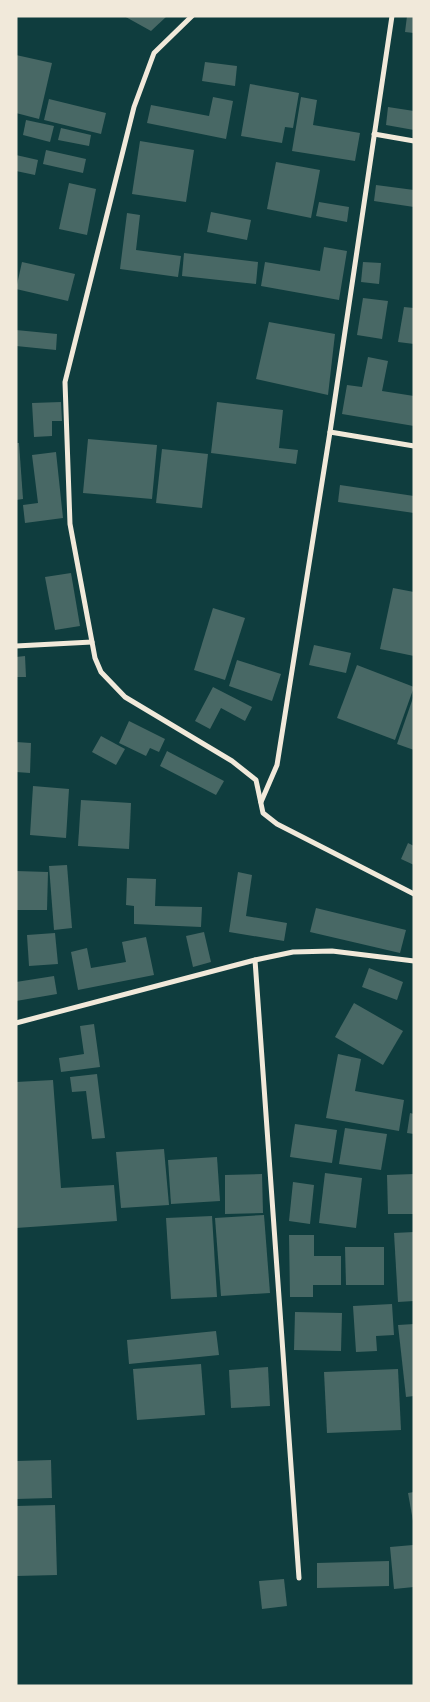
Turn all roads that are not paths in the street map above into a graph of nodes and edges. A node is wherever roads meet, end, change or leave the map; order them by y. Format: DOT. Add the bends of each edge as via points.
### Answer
graph roads {
  1 [pos="192,16"];
  2 [pos="392,16"];
  3 [pos="374,134"];
  4 [pos="414,141"];
  5 [pos="330,432"];
  6 [pos="414,446"];
  7 [pos="92,642"];
  8 [pos="16,646"];
  9 [pos="261,802"];
  10 [pos="414,894"];
  11 [pos="255,960"];
  12 [pos="414,961"];
  13 [pos="16,1023"];
  14 [pos="299,1578"];
  1 -- 7 [label="street" via="154,53 134,108 65,382 70,524"];
  2 -- 3 [label="street"];
  3 -- 4 [label="street"];
  3 -- 5 [label="street"];
  5 -- 6 [label="street"];
  5 -- 9 [label="street" via="277,765"];
  7 -- 8 [label="street"];
  7 -- 9 [label="street" via="102,672 124,697 232,761 256,780"];
  9 -- 10 [label="street" via="263,813 277,824"];
  11 -- 12 [label="street" via="293,952 332,952"];
  11 -- 13 [label="street"];
  11 -- 14 [label="street"];
}
